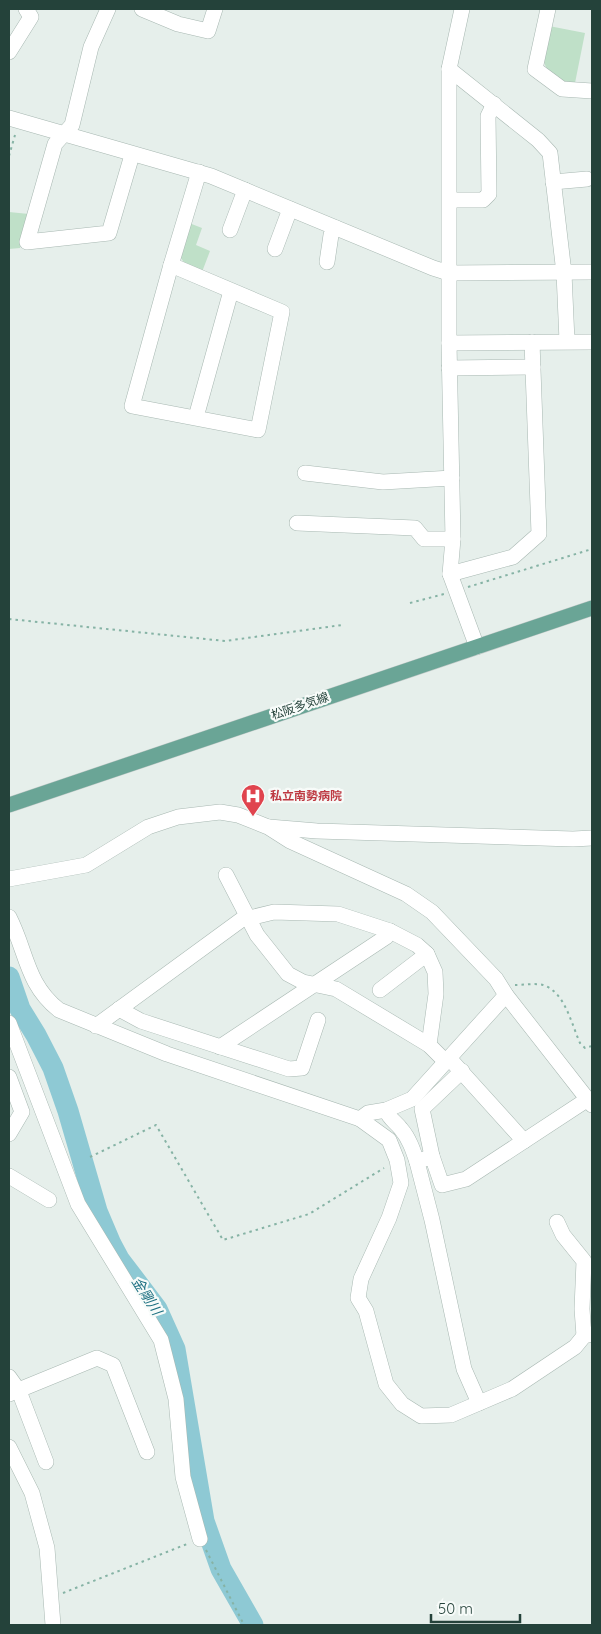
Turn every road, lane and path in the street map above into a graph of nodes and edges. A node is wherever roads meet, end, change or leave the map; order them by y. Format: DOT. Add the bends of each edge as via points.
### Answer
graph roads {
  1 [pos="26,9"];
  2 [pos="108,9"];
  3 [pos="142,9"];
  4 [pos="215,9"];
  5 [pos="462,9"];
  6 [pos="548,9"];
  7 [pos="9,52"];
  8 [pos="449,69"];
  9 [pos="592,90"];
  10 [pos="494,104"];
  11 [pos="14,120"];
  12 [pos="63,135"];
  13 [pos="132,155"];
  14 [pos="9,156"];
  15 [pos="199,172"];
  16 [pos="587,179"];
  17 [pos="553,182"];
  18 [pos="245,190"];
  19 [pos="450,200"];
  20 [pos="290,209"];
  21 [pos="336,228"];
  22 [pos="230,230"];
  23 [pos="275,249"];
  24 [pos="327,262"];
  25 [pos="171,265"];
  26 [pos="592,272"];
  27 [pos="448,273"];
  28 [pos="564,273"];
  29 [pos="231,291"];
  30 [pos="567,341"];
  31 [pos="532,342"];
  32 [pos="592,342"];
  33 [pos="449,343"];
  34 [pos="533,366"];
  35 [pos="449,368"];
  36 [pos="196,417"];
  37 [pos="305,473"];
  38 [pos="452,478"];
  39 [pos="297,523"];
  40 [pos="453,539"];
  41 [pos="592,549"];
  42 [pos="450,574"];
  43 [pos="455,590"];
  44 [pos="410,603"];
  45 [pos="592,608"];
  46 [pos="9,619"];
  47 [pos="342,625"];
  48 [pos="477,647"];
  49 [pos="9,805"];
  50 [pos="268,827"];
  51 [pos="592,838"];
  52 [pos="226,875"];
  53 [pos="9,879"];
  54 [pos="9,917"];
  55 [pos="248,918"];
  56 [pos="390,931"];
  57 [pos="427,954"];
  58 [pos="496,979"];
  59 [pos="315,984"];
  60 [pos="380,990"];
  61 [pos="506,995"];
  62 [pos="119,1009"];
  63 [pos="318,1020"];
  64 [pos="9,1023"];
  65 [pos="96,1026"];
  66 [pos="429,1045"];
  67 [pos="592,1046"];
  68 [pos="220,1047"];
  69 [pos="448,1060"];
  70 [pos="462,1071"];
  71 [pos="9,1077"];
  72 [pos="590,1102"];
  73 [pos="386,1110"];
  74 [pos="360,1119"];
  75 [pos="9,1134"];
  76 [pos="524,1141"];
  77 [pos="432,1156"];
  78 [pos="90,1157"];
  79 [pos="397,1160"];
  80 [pos="417,1162"];
  81 [pos="9,1176"];
  82 [pos="49,1200"];
  83 [pos="557,1222"];
  84 [pos="588,1335"];
  85 [pos="9,1377"];
  86 [pos="14,1392"];
  87 [pos="479,1403"];
  88 [pos="9,1447"];
  89 [pos="147,1452"];
  90 [pos="46,1462"];
  91 [pos="200,1539"];
  92 [pos="52,1597"];
  93 [pos="53,1625"];
  94 [pos="244,1625"];
  1 -- 7 [label="street" via="31,17"];
  2 -- 12 [label="street" via="91,47 72,125"];
  3 -- 4 [label="street" via="208,32"];
  5 -- 8 [label="street"];
  6 -- 9 [label="street" via="535,69 562,89"];
  8 -- 10 [label="street"];
  8 -- 19 [label="street"];
  10 -- 17 [label="street" via="550,153"];
  10 -- 19 [label="street" via="488,116 489,194 484,200"];
  11 -- 12 [label="street"];
  11 -- 14 [label="path"];
  12 -- 13 [label="street"];
  12 -- 13 [label="street" via="55,144 26,242 109,233"];
  13 -- 15 [label="street"];
  15 -- 18 [label="street"];
  15 -- 25 [label="street"];
  16 -- 17 [label="street"];
  17 -- 28 [label="street"];
  18 -- 20 [label="street"];
  18 -- 22 [label="street"];
  19 -- 27 [label="street"];
  20 -- 21 [label="street"];
  20 -- 23 [label="street"];
  21 -- 24 [label="street"];
  21 -- 27 [label="street"];
  25 -- 29 [label="street"];
  25 -- 36 [label="street" via="132,406"];
  26 -- 28 [label="street"];
  27 -- 28 [label="street"];
  27 -- 33 [label="street"];
  28 -- 30 [label="street"];
  29 -- 36 [label="street"];
  29 -- 36 [label="street" via="282,312 258,430"];
  30 -- 31 [label="street"];
  30 -- 32 [label="street"];
  31 -- 33 [label="street"];
  31 -- 34 [label="street"];
  33 -- 35 [label="street"];
  34 -- 35 [label="street"];
  34 -- 42 [label="street" via="539,534 512,557"];
  35 -- 38 [label="street"];
  37 -- 38 [label="street" via="384,482"];
  38 -- 40 [label="street"];
  39 -- 40 [label="street" via="415,528 424,539"];
  40 -- 42 [label="street"];
  41 -- 43 [label="path"];
  42 -- 43 [label="street"];
  43 -- 44 [label="path"];
  43 -- 48 [label="street"];
  45 -- 48 [label="main road, 松阪多気線"];
  46 -- 47 [label="path" via="225,642"];
  48 -- 49 [label="main road, 松阪多気線"];
  50 -- 51 [label="street"];
  50 -- 53 [label="street" via="238,815 220,812 178,818 148,827 86,865"];
  50 -- 58 [label="street" via="290,841 406,894 432,912"];
  52 -- 55 [label="street"];
  54 -- 65 [label="street" via="36,987 45,999 58,1010"];
  55 -- 56 [label="street" via="274,912 338,914"];
  55 -- 59 [label="street" via="288,974"];
  55 -- 62 [label="street"];
  56 -- 57 [label="street"];
  56 -- 59 [label="street" via="386,937"];
  57 -- 60 [label="street"];
  57 -- 66 [label="street" via="435,972 436,994"];
  58 -- 61 [label="street"];
  58 -- 67 [label="path" via="514,985 542,985 555,992 580,1042 585,1048"];
  59 -- 66 [label="street" via="336,989"];
  59 -- 68 [label="street"];
  61 -- 69 [label="street"];
  61 -- 72 [label="street"];
  62 -- 65 [label="street"];
  62 -- 68 [label="street" via="141,1021"];
  63 -- 68 [label="street" via="302,1068 289,1069"];
  64 -- 91 [label="street" via="78,1204 162,1340 176,1399 183,1478"];
  65 -- 74 [label="street" via="167,1054"];
  66 -- 69 [label="street"];
  69 -- 70 [label="street"];
  69 -- 73 [label="street" via="412,1099"];
  70 -- 76 [label="street"];
  70 -- 77 [label="street" via="422,1109"];
  71 -- 75 [label="street" via="22,1112"];
  72 -- 76 [label="street"];
  73 -- 74 [label="street" via="368,1113"];
  73 -- 80 [label="street" via="402,1129"];
  74 -- 79 [label="street" via="389,1140"];
  76 -- 77 [label="street" via="466,1179 442,1185"];
  77 -- 80 [label="street"];
  78 -- 79 [label="path" via="156,1125 223,1240 308,1214"];
  79 -- 87 [label="street" via="401,1183 361,1279 358,1298 366,1312 386,1384 402,1404 421,1416 450,1415"];
  80 -- 87 [label="street" via="464,1369"];
  81 -- 82 [label="street"];
  83 -- 84 [label="street" via="562,1235 584,1261 582,1309"];
  84 -- 87 [label="street" via="576,1347 512,1389"];
  85 -- 86 [label="street"];
  86 -- 89 [label="street" via="97,1358 113,1365"];
  86 -- 90 [label="street"];
  88 -- 92 [label="street" via="32,1492 47,1548"];
  91 -- 92 [label="path"];
  91 -- 94 [label="path"];
  92 -- 93 [label="street"];
}
